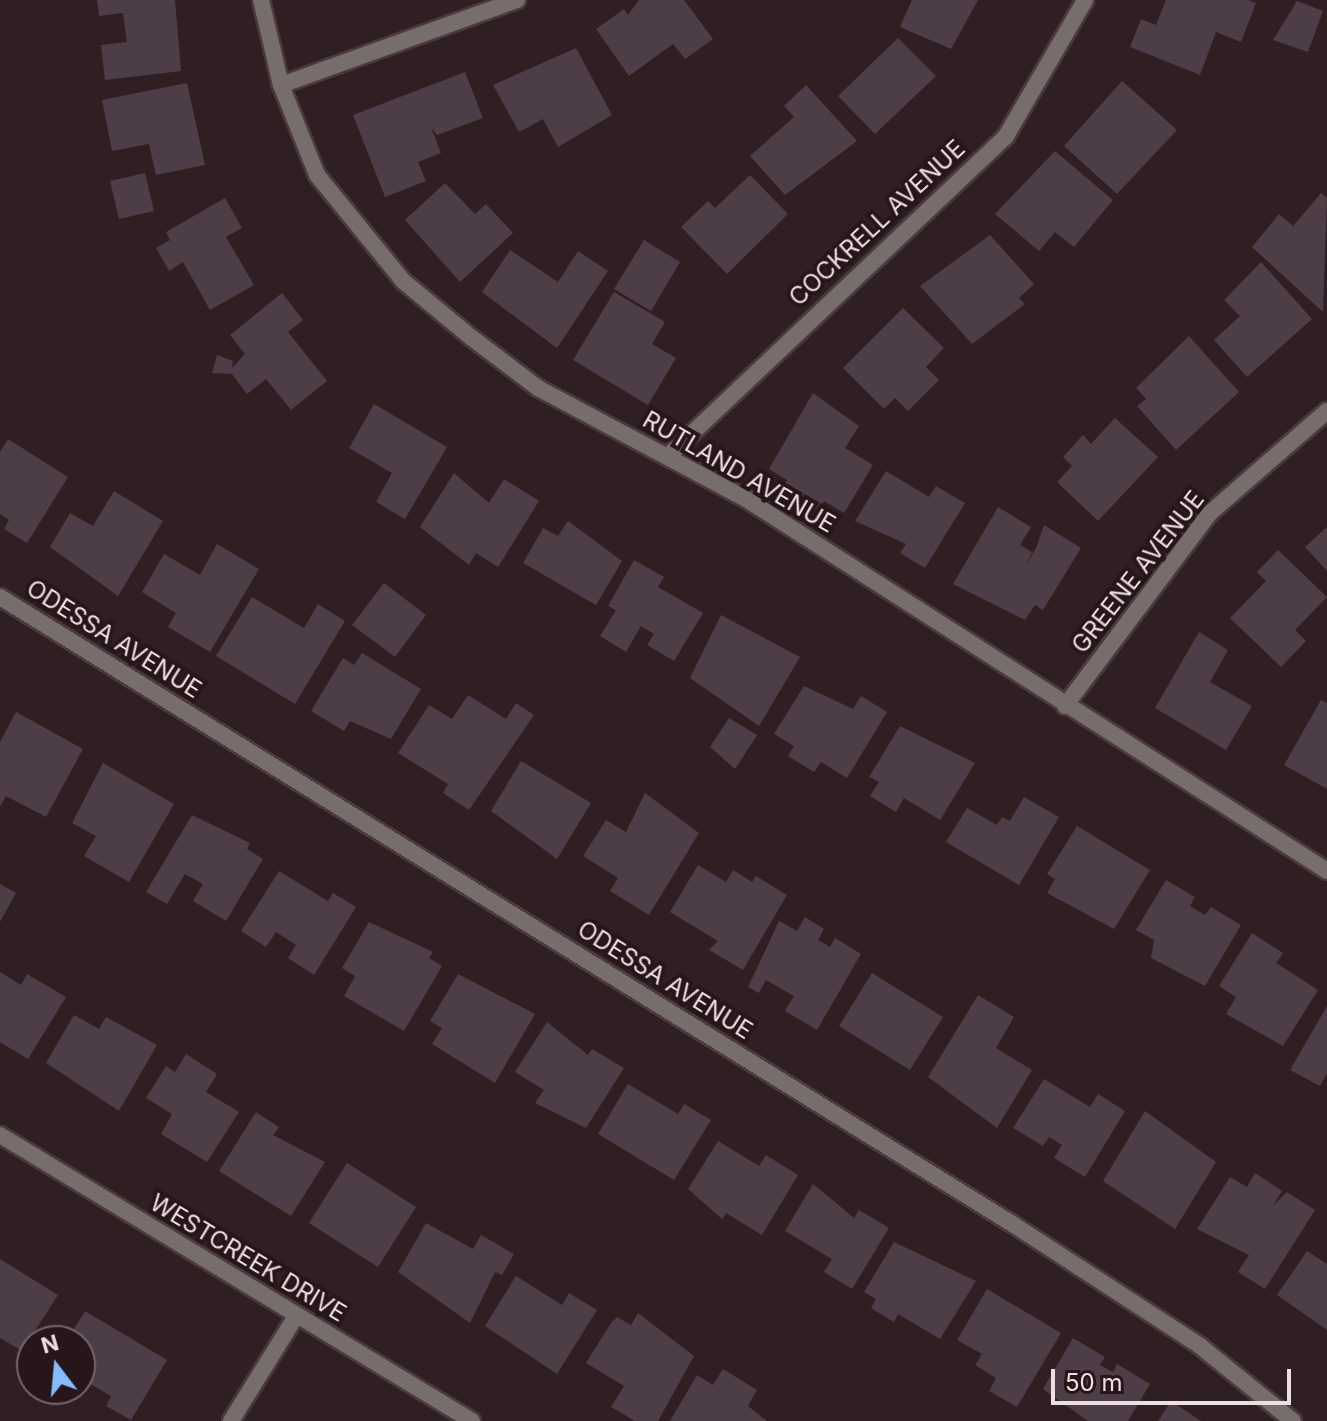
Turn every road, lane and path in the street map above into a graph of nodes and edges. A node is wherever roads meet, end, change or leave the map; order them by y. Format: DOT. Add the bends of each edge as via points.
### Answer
graph roads {
  1 [pos="261,0"];
  2 [pos="517,0"];
  3 [pos="1085,0"];
  4 [pos="281,85"];
  5 [pos="1327,411"];
  6 [pos="668,456"];
  7 [pos="0,597"];
  8 [pos="1065,706"];
  9 [pos="1327,871"];
  10 [pos="0,1135"];
  11 [pos="296,1316"];
  12 [pos="231,1421"];
  13 [pos="472,1421"];
  14 [pos="1293,1421"];
  1 -- 4 [label="street, RUTLAND AVENUE"];
  2 -- 4 [label="street"];
  3 -- 6 [label="street, COCKRELL AVENUE" via="1006,136"];
  4 -- 6 [label="street, RUTLAND AVENUE" via="317,175 403,281 538,388"];
  5 -- 8 [label="street, GREENE AVENUE" via="1210,513"];
  6 -- 8 [label="street, RUTLAND AVENUE"];
  7 -- 14 [label="street, ODESSA AVENUE" via="1014,1225 1200,1346"];
  8 -- 9 [label="street, RUTLAND AVENUE"];
  10 -- 11 [label="street, WESTCREEK DRIVE"];
  11 -- 12 [label="street"];
  11 -- 13 [label="street, WESTCREEK DRIVE"];
}
